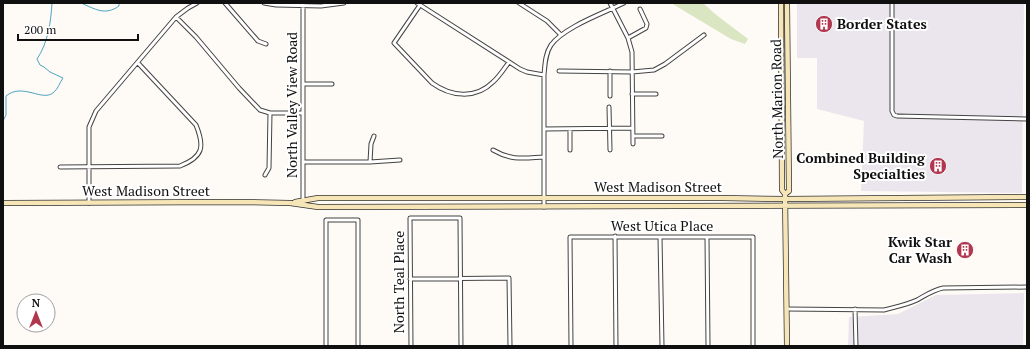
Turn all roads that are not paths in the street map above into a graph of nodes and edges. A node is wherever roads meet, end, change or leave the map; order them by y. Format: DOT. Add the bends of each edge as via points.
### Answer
graph roads {
  1 [pos="197,3"];
  2 [pos="225,3"];
  3 [pos="264,3"];
  4 [pos="344,3"];
  5 [pos="519,3"];
  6 [pos="610,3"];
  7 [pos="624,3"];
  8 [pos="781,3"];
  9 [pos="787,3"];
  10 [pos="892,3"];
  11 [pos="419,4"];
  12 [pos="303,5"];
  13 [pos="613,8"];
  14 [pos="640,9"];
  15 [pos="176,17"];
  16 [pos="561,35"];
  17 [pos="704,35"];
  18 [pos="628,38"];
  19 [pos="266,44"];
  20 [pos="509,62"];
  21 [pos="138,63"];
  22 [pos="559,71"];
  23 [pos="610,71"];
  24 [pos="632,72"];
  25 [pos="544,75"];
  26 [pos="304,84"];
  27 [pos="332,84"];
  28 [pos="632,94"];
  29 [pos="656,94"];
  30 [pos="610,96"];
  31 [pos="610,107"];
  32 [pos="270,113"];
  33 [pos="304,113"];
  34 [pos="1027,120"];
  35 [pos="570,128"];
  36 [pos="610,128"];
  37 [pos="633,128"];
  38 [pos="544,129"];
  39 [pos="374,136"];
  40 [pos="633,136"];
  41 [pos="662,136"];
  42 [pos="633,144"];
  43 [pos="494,150"];
  44 [pos="570,150"];
  45 [pos="610,150"];
  46 [pos="544,157"];
  47 [pos="400,160"];
  48 [pos="303,162"];
  49 [pos="370,162"];
  50 [pos="60,167"];
  51 [pos="89,167"];
  52 [pos="265,175"];
  53 [pos="785,196"];
  54 [pos="1027,197"];
  55 [pos="544,198"];
  56 [pos="3,203"];
  57 [pos="89,203"];
  58 [pos="303,203"];
  59 [pos="785,205"];
  60 [pos="1027,205"];
  61 [pos="544,207"];
  62 [pos="615,236"];
  63 [pos="660,237"];
  64 [pos="707,237"];
  65 [pos="410,278"];
  66 [pos="460,278"];
  67 [pos="1027,287"];
  68 [pos="787,309"];
  69 [pos="855,310"];
  70 [pos="326,346"];
  71 [pos="358,346"];
  72 [pos="411,346"];
  73 [pos="461,346"];
  74 [pos="510,346"];
  75 [pos="571,346"];
  76 [pos="616,346"];
  77 [pos="662,346"];
  78 [pos="708,346"];
  79 [pos="753,346"];
  80 [pos="787,346"];
  81 [pos="856,346"];
  1 -- 15 [label="street"];
  2 -- 19 [label="street" via="258,41"];
  3 -- 12 [label="street"];
  4 -- 12 [label="street"];
  5 -- 16 [label="street" via="547,21"];
  6 -- 13 [label="street"];
  7 -- 13 [label="street"];
  8 -- 53 [label="street, North Marion Road" via="782,190"];
  9 -- 53 [label="street, North Marion Road" via="789,191"];
  10 -- 34 [label="street" via="894,114"];
  11 -- 20 [label="street"];
  11 -- 20 [label="street" via="394,43 432,83 456,94 477,92 493,82"];
  12 -- 26 [label="street, North Valley View Road"];
  13 -- 16 [label="street"];
  13 -- 18 [label="street"];
  14 -- 18 [label="street" via="647,24 646,28"];
  15 -- 21 [label="street"];
  15 -- 32 [label="street" via="260,110"];
  16 -- 25 [label="street" via="549,49"];
  17 -- 24 [label="street" via="659,68"];
  18 -- 24 [label="street" via="632,52"];
  20 -- 25 [label="street" via="527,72"];
  21 -- 51 [label="street" via="93,116 89,126"];
  21 -- 51 [label="street" via="196,125 201,136 198,155 180,166"];
  22 -- 23 [label="street"];
  23 -- 24 [label="street"];
  23 -- 30 [label="street"];
  24 -- 28 [label="street"];
  25 -- 38 [label="street"];
  26 -- 27 [label="street"];
  26 -- 33 [label="street, North Valley View Road"];
  28 -- 29 [label="street"];
  28 -- 37 [label="street"];
  31 -- 36 [label="street"];
  32 -- 33 [label="street"];
  32 -- 52 [label="street" via="269,168"];
  33 -- 48 [label="street, North Valley View Road"];
  35 -- 36 [label="street"];
  35 -- 38 [label="street"];
  35 -- 44 [label="street"];
  36 -- 37 [label="street"];
  36 -- 45 [label="street"];
  37 -- 40 [label="street"];
  38 -- 46 [label="street"];
  39 -- 49 [label="street"];
  40 -- 41 [label="street"];
  40 -- 42 [label="street"];
  43 -- 46 [label="street" via="513,158"];
  46 -- 55 [label="street"];
  47 -- 49 [label="street"];
  48 -- 49 [label="street"];
  48 -- 58 [label="street, North Valley View Road"];
  50 -- 51 [label="street"];
  51 -- 57 [label="street"];
  53 -- 54 [label="street, West Madison Street"];
  53 -- 55 [label="street, West Madison Street"];
  53 -- 59 [label="street, North Marion Road"];
  55 -- 58 [label="street, West Madison Street" via="318,198"];
  55 -- 61 [label="street"];
  56 -- 57 [label="street, West Madison Street"];
  57 -- 58 [label="street, West Madison Street"];
  58 -- 61 [label="street, West Madison Street" via="318,207"];
  59 -- 60 [label="street, West Madison Street"];
  59 -- 61 [label="street, West Madison Street"];
  59 -- 68 [label="street, North Marion Road"];
  62 -- 63 [label="street, West Utica Place"];
  62 -- 75 [label="street, West Utica Place" via="570,237"];
  62 -- 76 [label="street"];
  63 -- 64 [label="street, West Utica Place"];
  63 -- 77 [label="street"];
  64 -- 78 [label="street"];
  64 -- 79 [label="street, West Utica Place" via="753,237"];
  65 -- 66 [label="street"];
  65 -- 66 [label="street, North Teal Place" via="410,218 460,218"];
  65 -- 72 [label="street, North Teal Place"];
  66 -- 73 [label="street"];
  66 -- 74 [label="street" via="510,278"];
  67 -- 69 [label="street" via="944,288 934,290 899,307"];
  68 -- 69 [label="street"];
  68 -- 80 [label="street, North Marion Road"];
  69 -- 81 [label="street"];
  70 -- 71 [label="street" via="326,220 358,220"];
}
